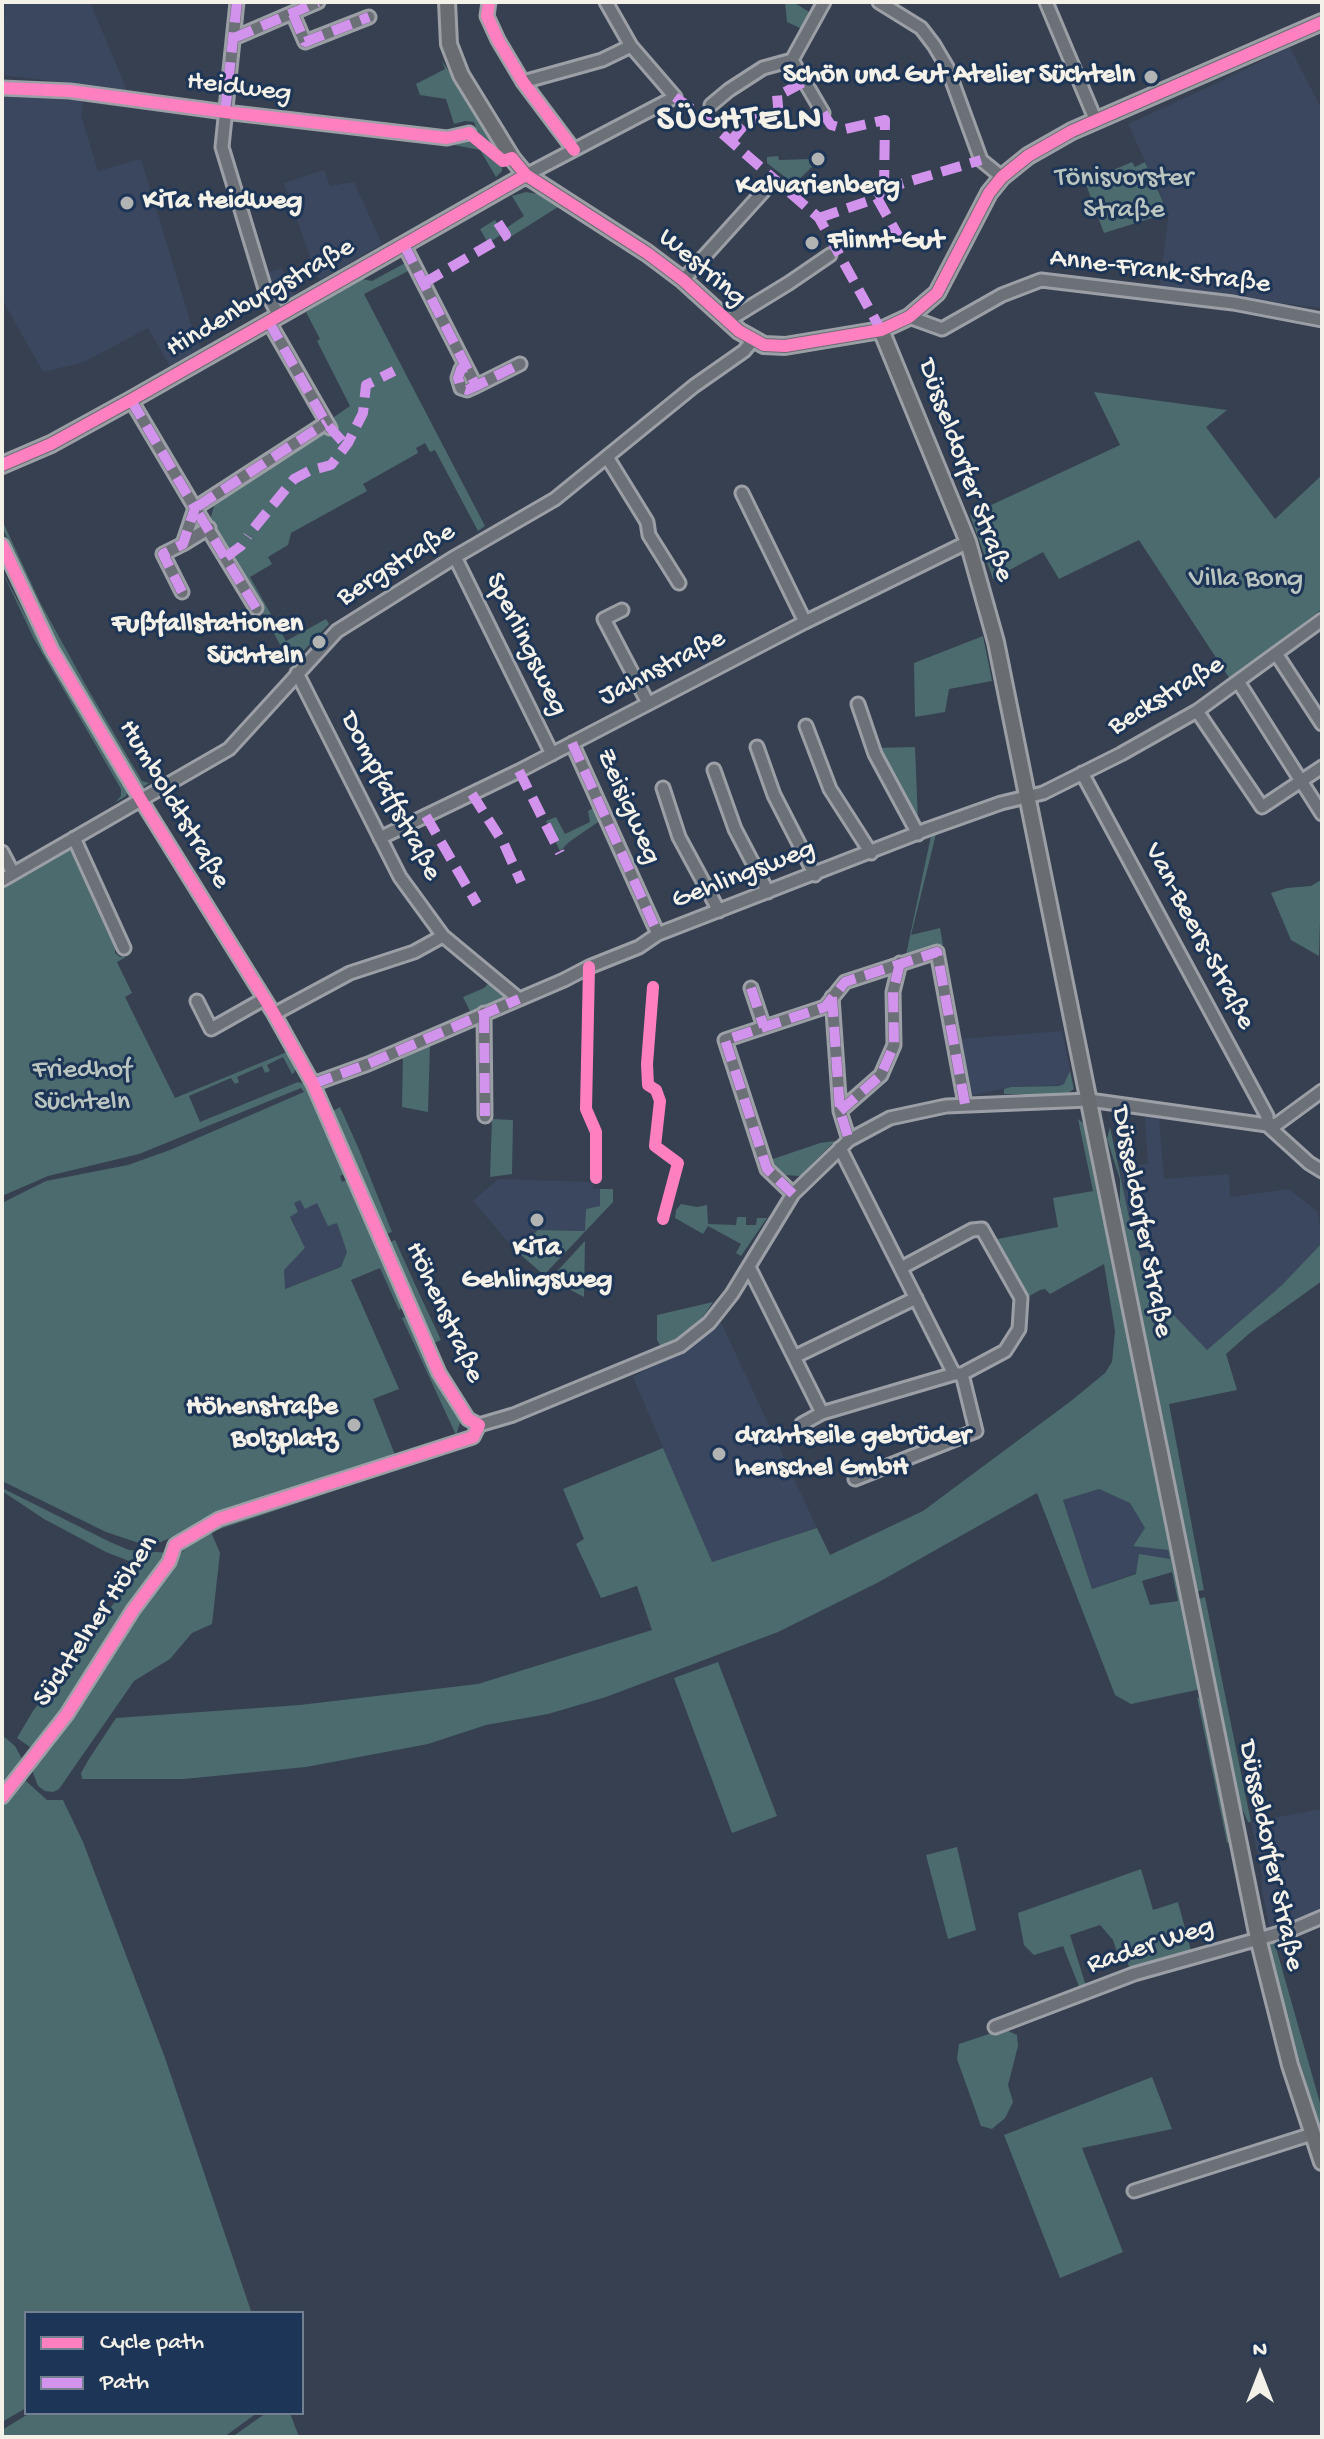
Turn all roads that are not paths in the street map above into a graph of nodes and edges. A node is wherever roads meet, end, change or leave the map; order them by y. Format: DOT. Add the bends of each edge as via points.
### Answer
graph roads {
  1 [pos="237,2"];
  2 [pos="318,2"];
  3 [pos="447,2"];
  4 [pos="489,2"];
  5 [pos="606,2"];
  6 [pos="824,2"];
  7 [pos="879,2"];
  8 [pos="1046,2"];
  9 [pos="293,14"];
  10 [pos="369,17"];
  11 [pos="1322,22"];
  12 [pos="234,38"];
  13 [pos="631,46"];
  14 [pos="792,60"];
  15 [pos="523,82"];
  16 [pos="2,88"];
  17 [pos="711,105"];
  18 [pos="225,112"];
  19 [pos="823,113"];
  20 [pos="1096,121"];
  21 [pos="469,133"];
  22 [pos="574,150"];
  23 [pos="526,175"];
  24 [pos="1002,177"];
  25 [pos="769,185"];
  26 [pos="404,245"];
  27 [pos="830,255"];
  28 [pos="683,280"];
  29 [pos="909,317"];
  30 [pos="274,319"];
  31 [pos="1322,320"];
  32 [pos="727,321"];
  33 [pos="881,330"];
  34 [pos="753,340"];
  35 [pos="520,364"];
  36 [pos="131,400"];
  37 [pos="607,457"];
  38 [pos="2,465"];
  39 [pos="742,493"];
  40 [pos="195,508"];
  41 [pos="209,528"];
  42 [pos="968,542"];
  43 [pos="183,544"];
  44 [pos="2,545"];
  45 [pos="455,557"];
  46 [pos="679,583"];
  47 [pos="182,592"];
  48 [pos="256,608"];
  49 [pos="622,610"];
  50 [pos="1322,620"];
  51 [pos="805,622"];
  52 [pos="1277,655"];
  53 [pos="297,673"];
  54 [pos="1239,683"];
  55 [pos="648,703"];
  56 [pos="858,704"];
  57 [pos="1197,711"];
  58 [pos="1322,724"];
  59 [pos="806,726"];
  60 [pos="572,743"];
  61 [pos="757,747"];
  62 [pos="552,754"];
  63 [pos="1322,767"];
  64 [pos="714,770"];
  65 [pos="1082,773"];
  66 [pos="1302,780"];
  67 [pos="663,788"];
  68 [pos="1027,797"];
  69 [pos="141,800"];
  70 [pos="1322,814"];
  71 [pos="918,834"];
  72 [pos="74,838"];
  73 [pos="380,838"];
  74 [pos="2,852"];
  75 [pos="871,853"];
  76 [pos="13,873"];
  77 [pos="815,875"];
  78 [pos="2,880"];
  79 [pos="768,892"];
  80 [pos="719,911"];
  81 [pos="658,934"];
  82 [pos="443,936"];
  83 [pos="124,948"];
  84 [pos="900,963"];
  85 [pos="751,988"];
  86 [pos="832,997"];
  87 [pos="264,999"];
  88 [pos="519,999"];
  89 [pos="197,1001"];
  90 [pos="484,1013"];
  91 [pos="274,1014"];
  92 [pos="764,1027"];
  93 [pos="313,1084"];
  94 [pos="1322,1091"];
  95 [pos="1089,1100"];
  96 [pos="965,1104"];
  97 [pos="840,1111"];
  98 [pos="485,1116"];
  99 [pos="1267,1125"];
  100 [pos="844,1144"];
  101 [pos="1322,1171"];
  102 [pos="793,1194"];
  103 [pos="749,1267"];
  104 [pos="901,1268"];
  105 [pos="916,1298"];
  106 [pos="794,1357"];
  107 [pos="958,1374"];
  108 [pos="822,1413"];
  109 [pos="802,1424"];
  110 [pos="479,1425"];
  111 [pos="349,1477"];
  112 [pos="855,1479"];
  113 [pos="2,1797"];
  114 [pos="1322,1917"];
  115 [pos="1258,1938"];
  116 [pos="995,2027"];
  117 [pos="1312,2134"];
  118 [pos="1322,2162"];
  119 [pos="1134,2191"];
  1 -- 12 [label="street"];
  2 -- 9 [label="street"];
  3 -- 23 [label="main road, Westring" via="449,44 461,75"];
  4 -- 15 [label="street" via="492,28"];
  5 -- 13 [label="street"];
  6 -- 14 [label="street"];
  7 -- 24 [label="street" via="921,28 934,45 981,160"];
  8 -- 20 [label="street"];
  9 -- 10 [label="street" via="305,42"];
  9 -- 12 [label="street"];
  11 -- 20 [label="main road"];
  12 -- 18 [label="street"];
  13 -- 15 [label="street" via="602,60"];
  13 -- 22 [label="street, Hindenburgstraße" via="675,97"];
  14 -- 17 [label="street" via="763,68"];
  14 -- 19 [label="street"];
  15 -- 22 [label="street"];
  16 -- 18 [label="street, Heidweg" via="70,91"];
  18 -- 21 [label="street, Heidweg" via="447,138"];
  18 -- 30 [label="street" via="224,160"];
  20 -- 24 [label="main road" via="1050,142"];
  22 -- 23 [label="street, Hindenburgstraße"];
  23 -- 26 [label="main road, Hindenburgstraße"];
  23 -- 28 [label="main road, Westring"];
  24 -- 29 [label="main road" via="937,293"];
  25 -- 28 [label="street"];
  26 -- 30 [label="main road, Hindenburgstraße"];
  26 -- 35 [label="street" via="476,386"];
  27 -- 32 [label="street"];
  28 -- 32 [label="main road, Westring"];
  29 -- 31 [label="street, Anne-Frank-Straße" via="942,329 1041,280 1233,303"];
  29 -- 33 [label="main road"];
  30 -- 36 [label="main road, Hindenburgstraße"];
  30 -- 40 [label="street" via="328,425"];
  32 -- 34 [label="main road, Westring"];
  33 -- 34 [label="main road, Westring" via="785,346"];
  33 -- 42 [label="main road, Düsseldorfer Straße"];
  34 -- 37 [label="street, Bergstraße"];
  36 -- 38 [label="main road, Hindenburgstraße"];
  36 -- 40 [label="street"];
  37 -- 45 [label="street, Bergstraße" via="555,499"];
  37 -- 46 [label="street"];
  39 -- 51 [label="street"];
  40 -- 41 [label="street"];
  40 -- 43 [label="street"];
  41 -- 43 [label="street"];
  41 -- 48 [label="street"];
  42 -- 51 [label="street, Jahnstraße"];
  42 -- 68 [label="main road, Düsseldorfer Straße" via="996,642"];
  43 -- 47 [label="street" via="163,554"];
  44 -- 69 [label="street, Humboldtstraße" via="52,650"];
  45 -- 53 [label="street, Bergstraße" via="337,631"];
  45 -- 62 [label="street, Sperlingsweg"];
  49 -- 55 [label="street" via="604,619"];
  50 -- 52 [label="street, Beckstraße"];
  51 -- 55 [label="street, Jahnstraße"];
  52 -- 54 [label="street, Beckstraße"];
  52 -- 58 [label="street"];
  53 -- 69 [label="street, Bergstraße" via="229,749"];
  53 -- 73 [label="street, Dompfaffstraße"];
  54 -- 57 [label="street, Beckstraße"];
  54 -- 66 [label="street"];
  55 -- 60 [label="street, Jahnstraße"];
  56 -- 71 [label="street" via="875,754"];
  57 -- 65 [label="street, Beckstraße"];
  57 -- 66 [label="street" via="1262,807"];
  59 -- 75 [label="street" via="830,789"];
  60 -- 62 [label="street, Jahnstraße"];
  60 -- 81 [label="street, Zeisigweg"];
  61 -- 77 [label="street" via="774,795"];
  62 -- 73 [label="street, Jahnstraße"];
  63 -- 66 [label="street"];
  64 -- 79 [label="street" via="735,829"];
  65 -- 68 [label="street, Beckstraße"];
  65 -- 99 [label="street, Van-Beers-Straße" via="1267,1116"];
  66 -- 70 [label="street"];
  67 -- 80 [label="street" via="679,837"];
  68 -- 71 [label="street, Gehlingsweg"];
  68 -- 95 [label="main road, Düsseldorfer Straße"];
  69 -- 72 [label="street, Bergstraße"];
  69 -- 87 [label="street, Humboldtstraße"];
  71 -- 75 [label="street, Gehlingsweg"];
  72 -- 76 [label="street, Bergstraße"];
  72 -- 83 [label="street"];
  73 -- 82 [label="street, Dompfaffstraße" via="400,877"];
  74 -- 76 [label="street"];
  75 -- 77 [label="street, Gehlingsweg"];
  76 -- 78 [label="street, Bergstraße"];
  77 -- 79 [label="street, Gehlingsweg"];
  79 -- 80 [label="street, Gehlingsweg"];
  80 -- 81 [label="street, Gehlingsweg"];
  81 -- 88 [label="street, Gehlingsweg"];
  82 -- 88 [label="street, Dompfaffstraße"];
  82 -- 91 [label="street" via="414,952 350,973"];
  84 -- 86 [label="street" via="845,982"];
  84 -- 96 [label="street" via="937,952"];
  84 -- 97 [label="street" via="893,992 894,1045 881,1075"];
  85 -- 92 [label="street"];
  86 -- 92 [label="street" via="825,1007"];
  86 -- 97 [label="street"];
  87 -- 89 [label="street" via="211,1029"];
  87 -- 91 [label="street, Humboldtstraße"];
  88 -- 90 [label="street, Gehlingsweg"];
  90 -- 93 [label="street, Gehlingsweg"];
  90 -- 98 [label="street"];
  91 -- 93 [label="street, Humboldtstraße"];
  92 -- 102 [label="street" via="725,1040 767,1169"];
  93 -- 110 [label="street, Höhenstraße" via="439,1373 468,1419"];
  94 -- 99 [label="street" via="1277,1124"];
  95 -- 96 [label="street, Höhenstraße"];
  95 -- 99 [label="street, Höhenstraße"];
  95 -- 115 [label="main road, Düsseldorfer Straße"];
  96 -- 100 [label="street, Höhenstraße" via="890,1118"];
  97 -- 100 [label="street"];
  99 -- 101 [label="street"];
  100 -- 102 [label="street, Höhenstraße"];
  100 -- 104 [label="street"];
  102 -- 103 [label="street, Höhenstraße"];
  103 -- 106 [label="street"];
  103 -- 110 [label="street, Höhenstraße" via="709,1323 680,1346"];
  104 -- 105 [label="street"];
  104 -- 107 [label="street" via="982,1229 1021,1298 1019,1329 1005,1351"];
  105 -- 106 [label="street"];
  105 -- 107 [label="street"];
  106 -- 108 [label="street"];
  107 -- 108 [label="street"];
  107 -- 112 [label="street" via="976,1431"];
  108 -- 109 [label="street"];
  110 -- 111 [label="street, Höhenstraße" via="473,1437"];
  111 -- 113 [label="street, Süchtelner Höhen" via="219,1519 175,1545 169,1562 67,1714"];
  114 -- 115 [label="street, Rader Weg"];
  115 -- 116 [label="street, Rader Weg" via="1134,1974"];
  115 -- 117 [label="main road, Düsseldorfer Straße" via="1280,2033"];
  117 -- 118 [label="main road, Düsseldorfer Straße"];
  117 -- 119 [label="street"];
}
